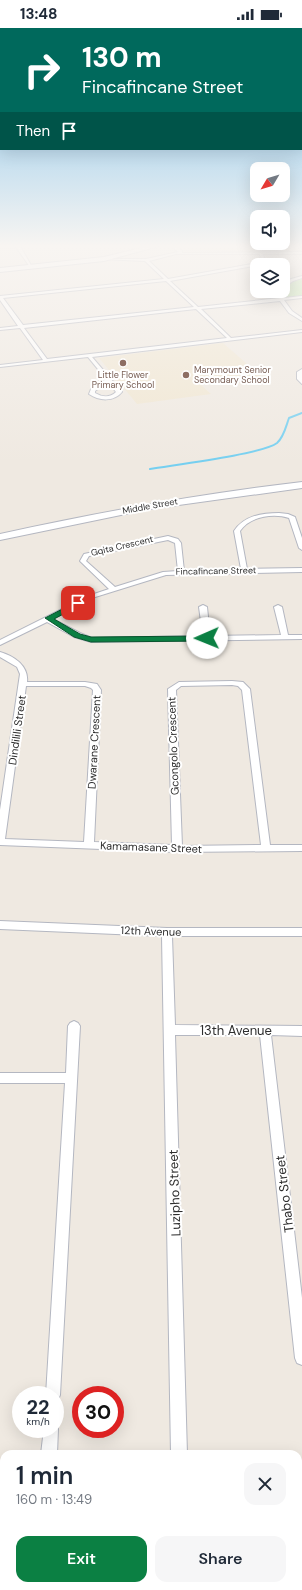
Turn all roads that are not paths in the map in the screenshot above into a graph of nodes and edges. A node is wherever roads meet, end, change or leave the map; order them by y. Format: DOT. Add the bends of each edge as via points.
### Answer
graph roads {
  1 [pos="15,318"];
  2 [pos="106,318"];
  3 [pos="208,318"];
  4 [pos="22,327"];
  5 [pos="0,329"];
  6 [pos="302,331"];
  7 [pos="230,339"];
  8 [pos="89,356"];
  9 [pos="46,361"];
  10 [pos="0,366"];
  11 [pos="301,371"];
  12 [pos="108,380"];
  13 [pos="302,383"];
  14 [pos="302,485"];
  15 [pos="0,538"];
  16 [pos="302,548"];
  17 [pos="244,570"];
  18 [pos="302,570"];
  19 [pos="181,571"];
  20 [pos="114,589"];
  21 [pos="203,607"];
  22 [pos="278,607"];
  23 [pos="48,618"];
  24 [pos="285,637"];
  25 [pos="302,637"];
  26 [pos="207,638"];
  27 [pos="0,643"];
  28 [pos="0,654"];
  29 [pos="23,684"];
  30 [pos="0,842"];
  31 [pos="89,845"];
  32 [pos="176,848"];
  33 [pos="266,848"];
  34 [pos="302,848"];
  35 [pos="0,925"];
  36 [pos="167,932"];
  37 [pos="302,932"];
  38 [pos="74,1026"];
  39 [pos="170,1030"];
  40 [pos="265,1031"];
  41 [pos="302,1031"];
  42 [pos="0,1078"];
  43 [pos="71,1078"];
  44 [pos="302,1358"];
  45 [pos="54,1386"];
  46 [pos="50,1438"];
  47 [pos="49,1450"];
  48 [pos="179,1450"];
  1 -- 4 [label="street"];
  2 -- 4 [label="street"];
  3 -- 7 [label="street"];
  4 -- 5 [label="street"];
  4 -- 9 [label="street"];
  6 -- 7 [label="street"];
  7 -- 8 [label="street"];
  8 -- 9 [label="street"];
  8 -- 12 [label="street"];
  9 -- 10 [label="street"];
  11 -- 13 [label="street" via="299,379"];
  12 -- 12 [label="street" via="93,390 92,394 103,398 117,395 119,390"];
  14 -- 15 [label="main road, Middle Street" via="156,505 94,516"];
  16 -- 17 [label="street" via="292,517 281,514 260,516 240,526 237,531"];
  17 -- 18 [label="street, Fincafincane Street"];
  17 -- 19 [label="street, Fincafincane Street"];
  19 -- 20 [label="street, Fincafincane Street" via="160,574"];
  19 -- 20 [label="street, Gqita Crescent" via="178,543 168,538 86,555 83,560 88,567"];
  20 -- 23 [label="street, Fincafincane Street" via="90,597"];
  21 -- 26 [label="street"];
  22 -- 24 [label="street"];
  23 -- 26 [label="street" via="91,640"];
  23 -- 27 [label="street, Fincafincane Street"];
  24 -- 25 [label="street"];
  24 -- 26 [label="street"];
  28 -- 29 [label="street, Dindilili Street" via="22,669"];
  29 -- 30 [label="street, Dindilili Street"];
  29 -- 31 [label="street, Dwarane Crescent" via="85,684 94,686 97,690"];
  30 -- 31 [label="street, Kamamasane Street"];
  31 -- 32 [label="street, Kamamasane Street"];
  32 -- 33 [label="street, Kamamasane Street"];
  32 -- 33 [label="street, Gcongolo Crescent" via="172,689 179,684 209,683 237,684 246,689"];
  33 -- 34 [label="street, Kamamasane Street"];
  35 -- 36 [label="street, 12th Avenue"];
  36 -- 37 [label="street, 12th Avenue"];
  36 -- 39 [label="street, Luzipho Street"];
  38 -- 43 [label="street"];
  39 -- 40 [label="street, 13th Avenue"];
  39 -- 48 [label="street, Luzipho Street"];
  40 -- 41 [label="street, 13th Avenue"];
  40 -- 44 [label="street, Thabo Street"];
  42 -- 43 [label="street"];
  43 -- 45 [label="street"];
  46 -- 47 [label="street"];
}
